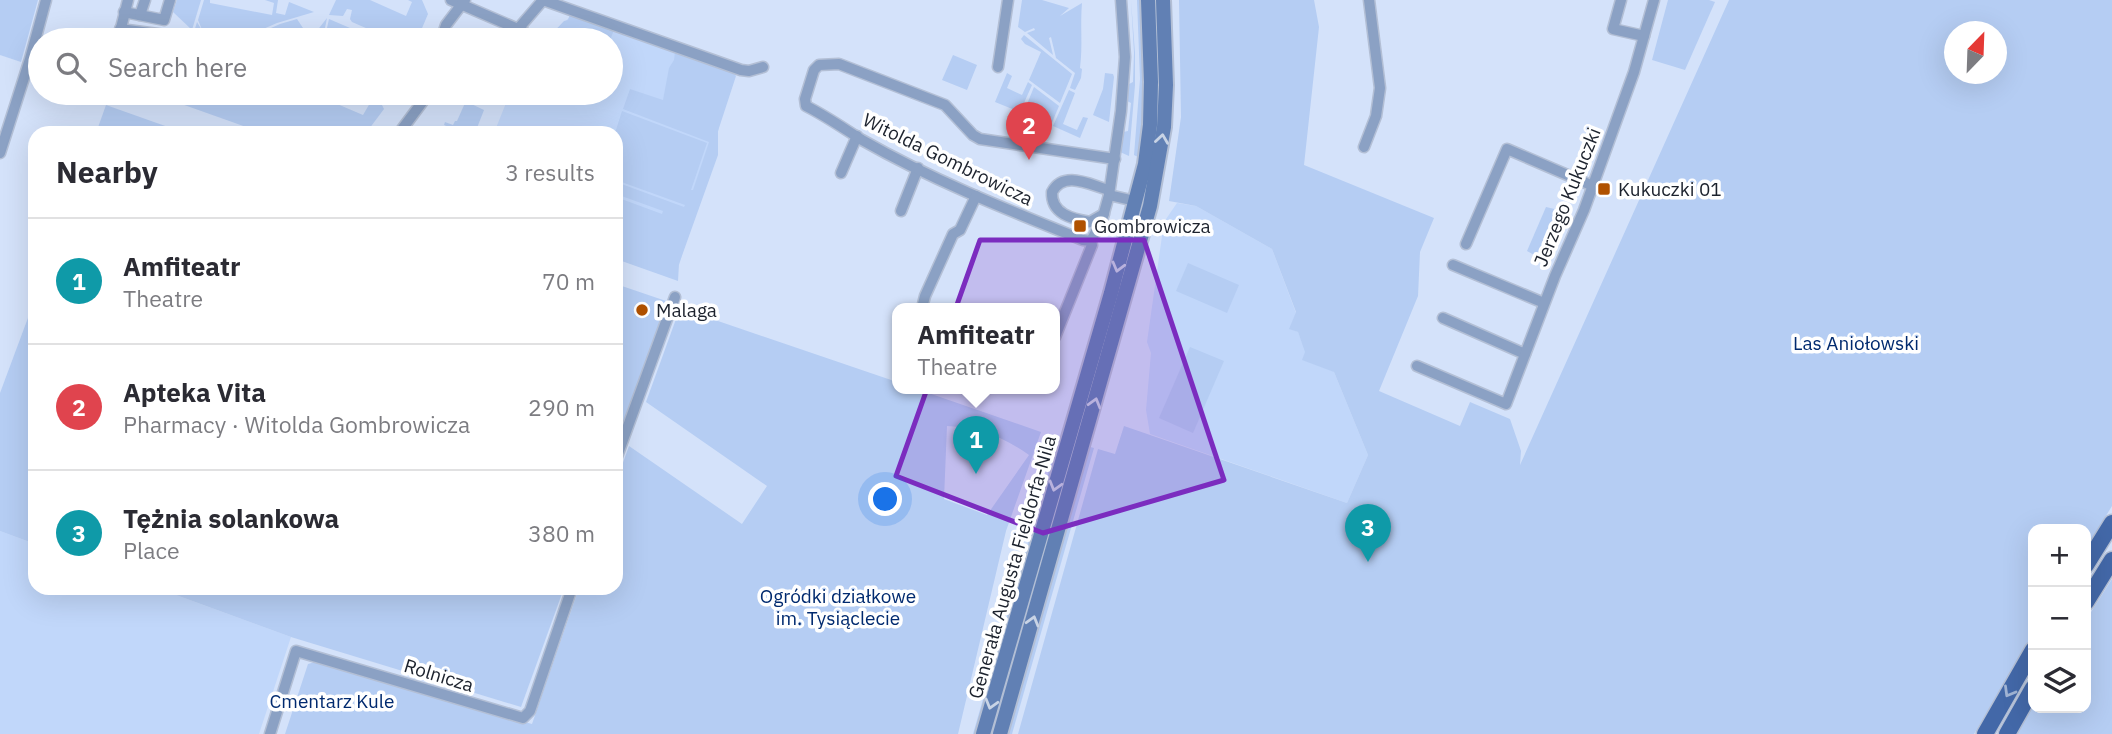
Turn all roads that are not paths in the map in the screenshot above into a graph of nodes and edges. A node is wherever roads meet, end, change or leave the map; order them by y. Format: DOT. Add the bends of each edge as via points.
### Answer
graph roads {
  1 [pos="46,0"];
  2 [pos="128,0"];
  3 [pos="145,0"];
  4 [pos="170,0"];
  5 [pos="451,0"];
  6 [pos="543,0"];
  7 [pos="1008,0"];
  8 [pos="1121,0"];
  9 [pos="1147,0"];
  10 [pos="1163,0"];
  11 [pos="1369,0"];
  12 [pos="1621,0"];
  13 [pos="1654,0"];
  14 [pos="463,2"];
  15 [pos="124,12"];
  16 [pos="141,15"];
  17 [pos="38,28"];
  18 [pos="120,28"];
  19 [pos="445,28"];
  20 [pos="516,28"];
  21 [pos="519,28"];
  22 [pos="622,28"];
  23 [pos="623,28"];
  24 [pos="1644,36"];
  25 [pos="28,63"];
  26 [pos="763,67"];
  27 [pos="998,67"];
  28 [pos="420,105"];
  29 [pos="404,126"];
  30 [pos="857,136"];
  31 [pos="1364,147"];
  32 [pos="0,153"];
  33 [pos="1115,159"];
  34 [pos="918,168"];
  35 [pos="841,173"];
  36 [pos="1592,186"];
  37 [pos="1109,192"];
  38 [pos="976,196"];
  39 [pos="1135,201"];
  40 [pos="901,211"];
  41 [pos="1104,214"];
  42 [pos="1091,241"];
  43 [pos="1466,244"];
  44 [pos="1453,265"];
  45 [pos="675,297"];
  46 [pos="923,303"];
  47 [pos="1544,303"];
  48 [pos="1443,318"];
  49 [pos="1060,325"];
  50 [pos="1525,354"];
  51 [pos="1416,366"];
  52 [pos="623,440"];
  53 [pos="2112,523"];
  54 [pos="2091,557"];
  55 [pos="2112,560"];
  56 [pos="2091,594"];
  57 [pos="570,595"];
  58 [pos="2028,659"];
  59 [pos="2028,697"];
  60 [pos="270,734"];
  61 [pos="983,734"];
  62 [pos="1000,734"];
  63 [pos="1985,734"];
  64 [pos="2007,734"];
  1 -- 17 [label="street"];
  2 -- 15 [label="street"];
  3 -- 16 [label="street"];
  4 -- 16 [label="street" via="164,20"];
  5 -- 14 [label="street"];
  6 -- 21 [label="street"];
  6 -- 22 [label="street"];
  7 -- 27 [label="street"];
  8 -- 33 [label="street" via="1125,57"];
  9 -- 39 [label="street, Generała Augusta Fieldorfa-Nila" via="1150,125"];
  62 -- 10 [label="street, Generała Augusta Fieldorfa-Nila, one-way" via="1150,206 1164,127"];
  11 -- 31 [label="street" via="1380,88"];
  12 -- 24 [label="street" via="1613,29"];
  13 -- 24 [label="street, Jerzego Kukuczki"];
  14 -- 19 [label="street"];
  14 -- 20 [label="street"];
  15 -- 16 [label="street"];
  15 -- 18 [label="street"];
  23 -- 26 [label="street" via="741,70"];
  24 -- 36 [label="street, Jerzego Kukuczki"];
  25 -- 32 [label="street"];
  28 -- 29 [label="street"];
  30 -- 33 [label="street, Witolda Gombrowicza" via="807,106 819,65 839,64 945,105 980,139"];
  30 -- 34 [label="street, Witolda Gombrowicza"];
  30 -- 35 [label="street"];
  33 -- 37 [label="street"];
  34 -- 38 [label="street, Witolda Gombrowicza"];
  34 -- 40 [label="street"];
  36 -- 43 [label="street" via="1507,149"];
  36 -- 47 [label="street, Jerzego Kukuczki"];
  37 -- 39 [label="street"];
  37 -- 41 [label="street"];
  37 -- 41 [label="street" via="1070,179 1061,181 1052,192 1059,212 1090,222"];
  38 -- 42 [label="street, Witolda Gombrowicza"];
  38 -- 46 [label="street" via="960,230 953,234"];
  39 -- 61 [label="street, Generała Augusta Fieldorfa-Nila, one-way"];
  41 -- 42 [label="street"];
  42 -- 49 [label="street"];
  44 -- 47 [label="street"];
  45 -- 52 [label="street"];
  47 -- 50 [label="street, Jerzego Kukuczki"];
  48 -- 50 [label="street"];
  50 -- 51 [label="street, Jerzego Kukuczki" via="1506,404"];
  53 -- 54 [label="main road"];
  55 -- 56 [label="main road"];
  57 -- 60 [label="street, Rolnicza" via="526,717 296,651"];
  58 -- 63 [label="main road, one-way"];
  59 -- 64 [label="main road"];
}
